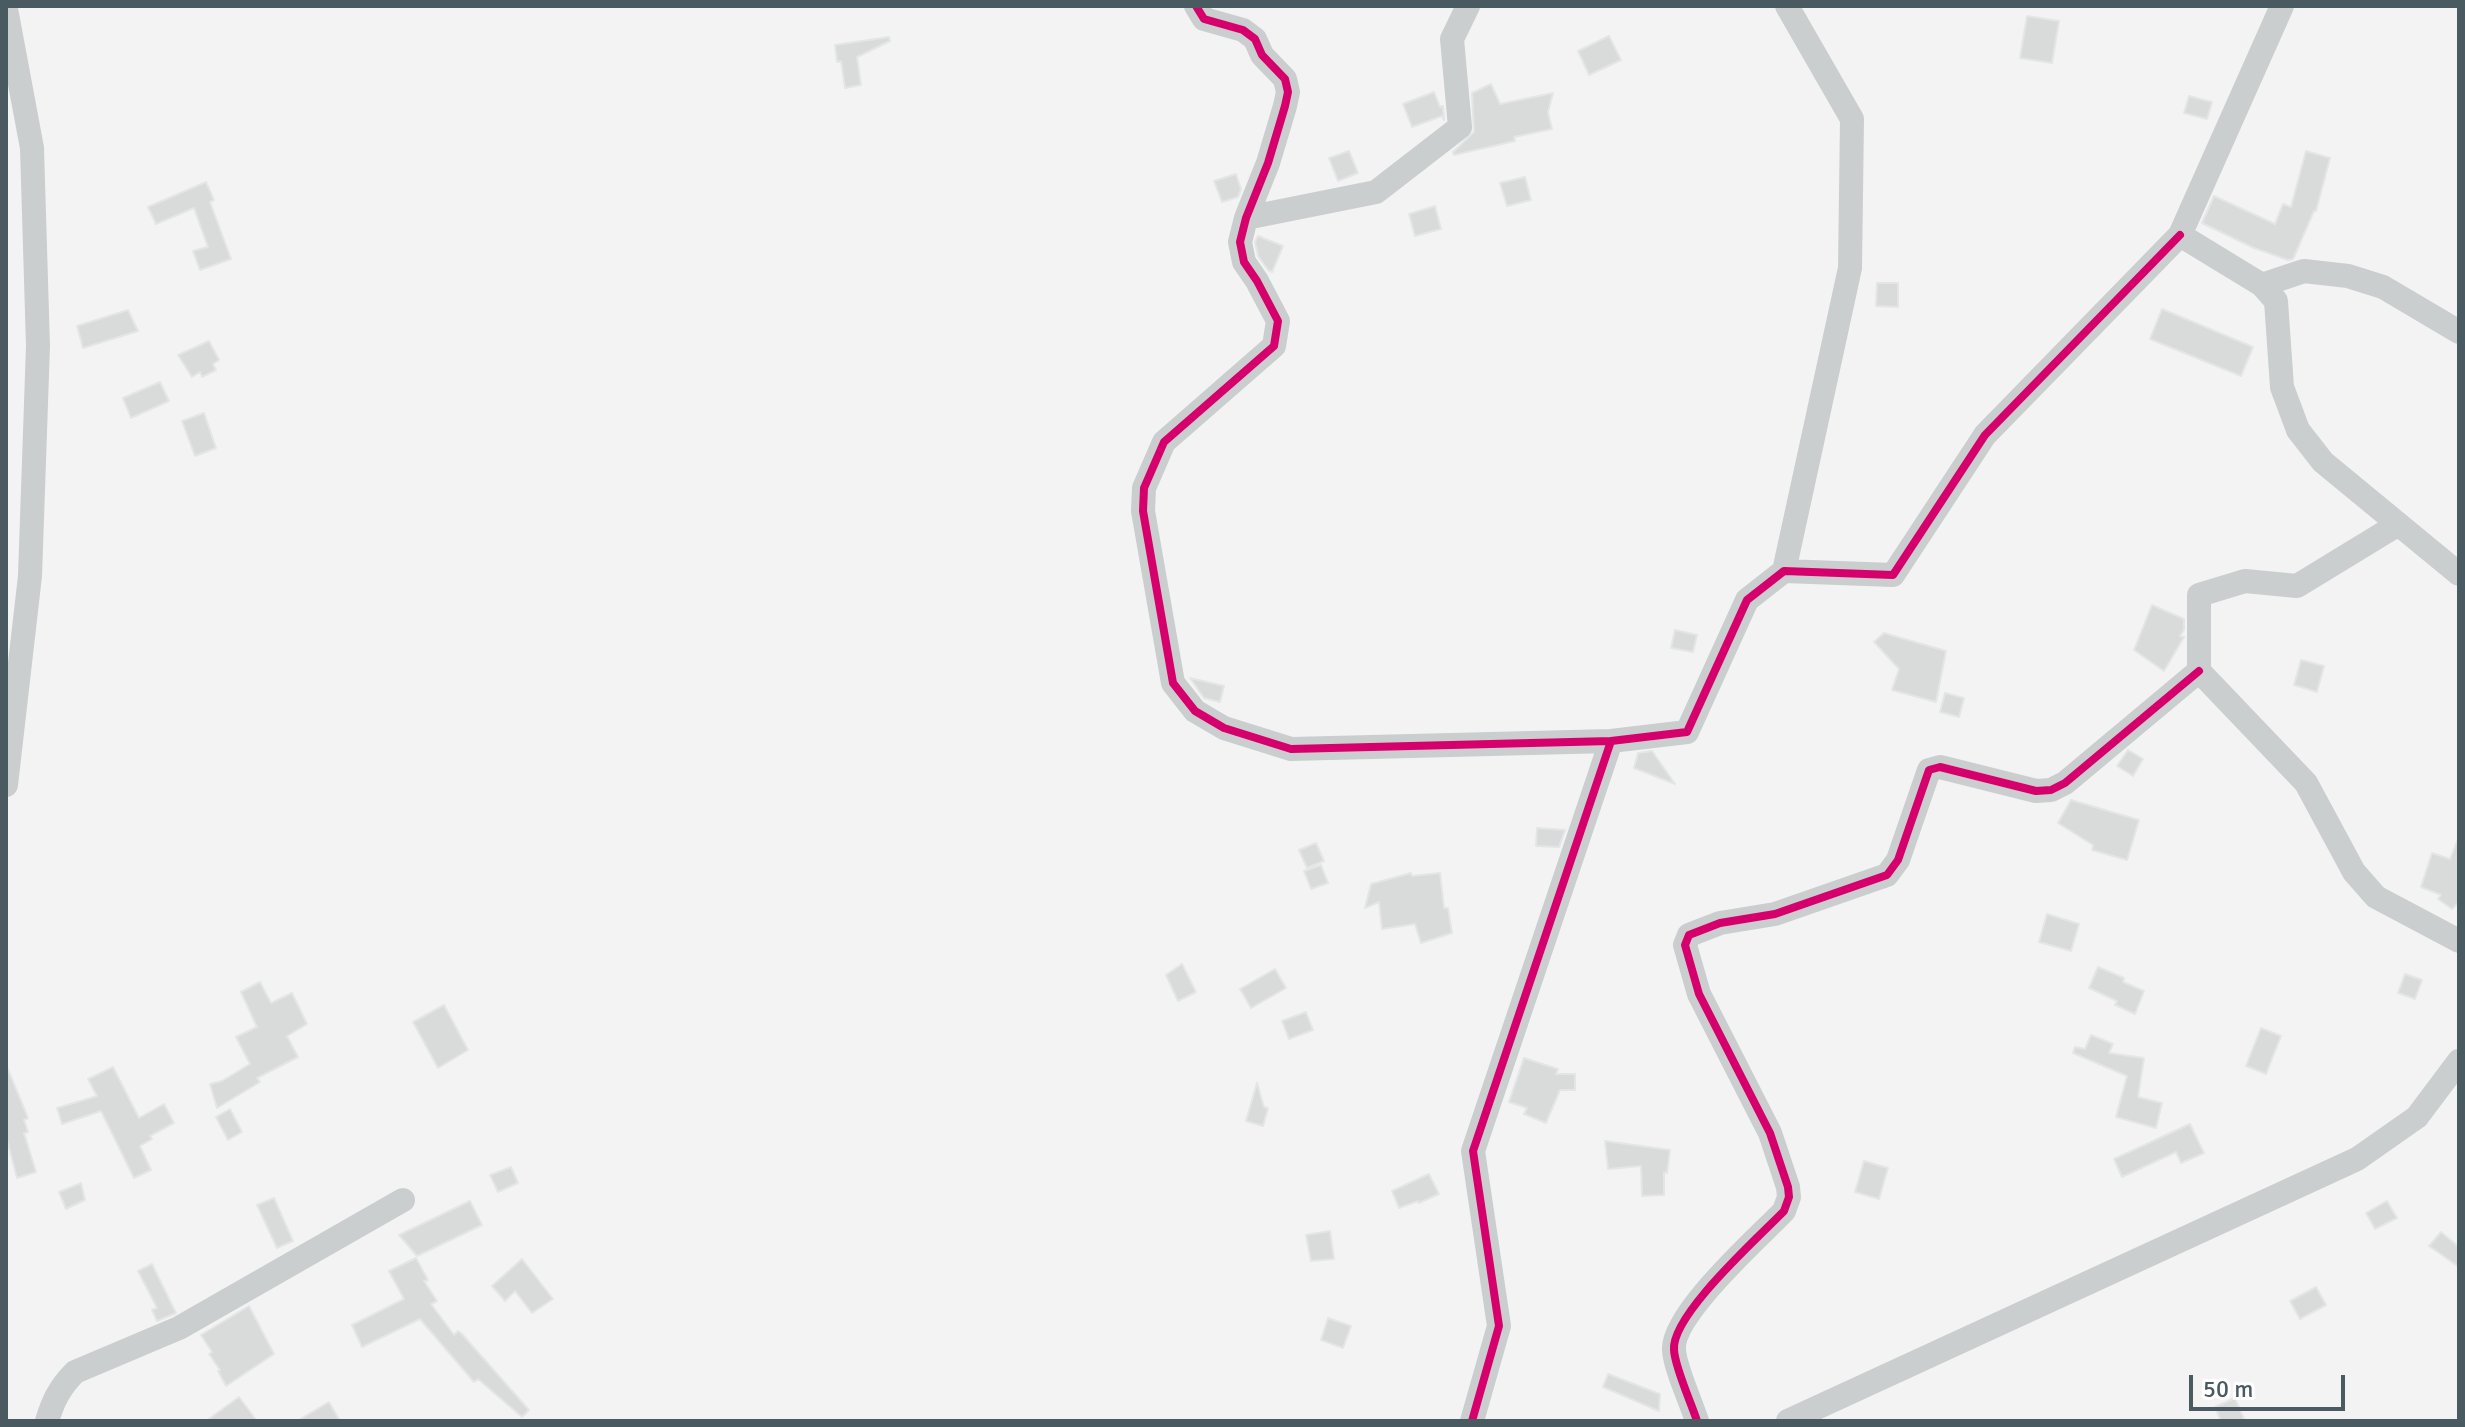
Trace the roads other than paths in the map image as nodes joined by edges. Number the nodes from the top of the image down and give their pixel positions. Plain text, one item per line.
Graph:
1 (1196, 6) edge
2 (1468, 6) edge
3 (1787, 6) edge
4 (2282, 6) edge
5 (6, 9) edge
6 (1246, 218) junction
7 (2180, 235) junction
8 (2262, 285) junction
9 (2459, 332) edge
10 (2397, 525) junction
11 (1784, 571) junction
12 (2459, 574) edge
13 (17, 597) edge
14 (2199, 671) junction
15 (1611, 741) junction
16 (6, 785) edge
17 (2459, 941) edge
18 (2459, 1061) edge
19 (403, 1200) dead end
20 (47, 1421) edge
21 (1472, 1421) edge
22 (1697, 1421) edge
23 (1788, 1421) edge

1 - 6 street
2 - 6 street
3 - 11 street
4 - 7 street
5 - 13 street
6 - 15 street
7 - 8 street
7 - 11 street
8 - 9 street
8 - 10 street
10 - 12 street
10 - 14 street
11 - 15 street
13 - 16 street
14 - 17 street
14 - 22 street
15 - 21 street
18 - 23 street
19 - 20 street

